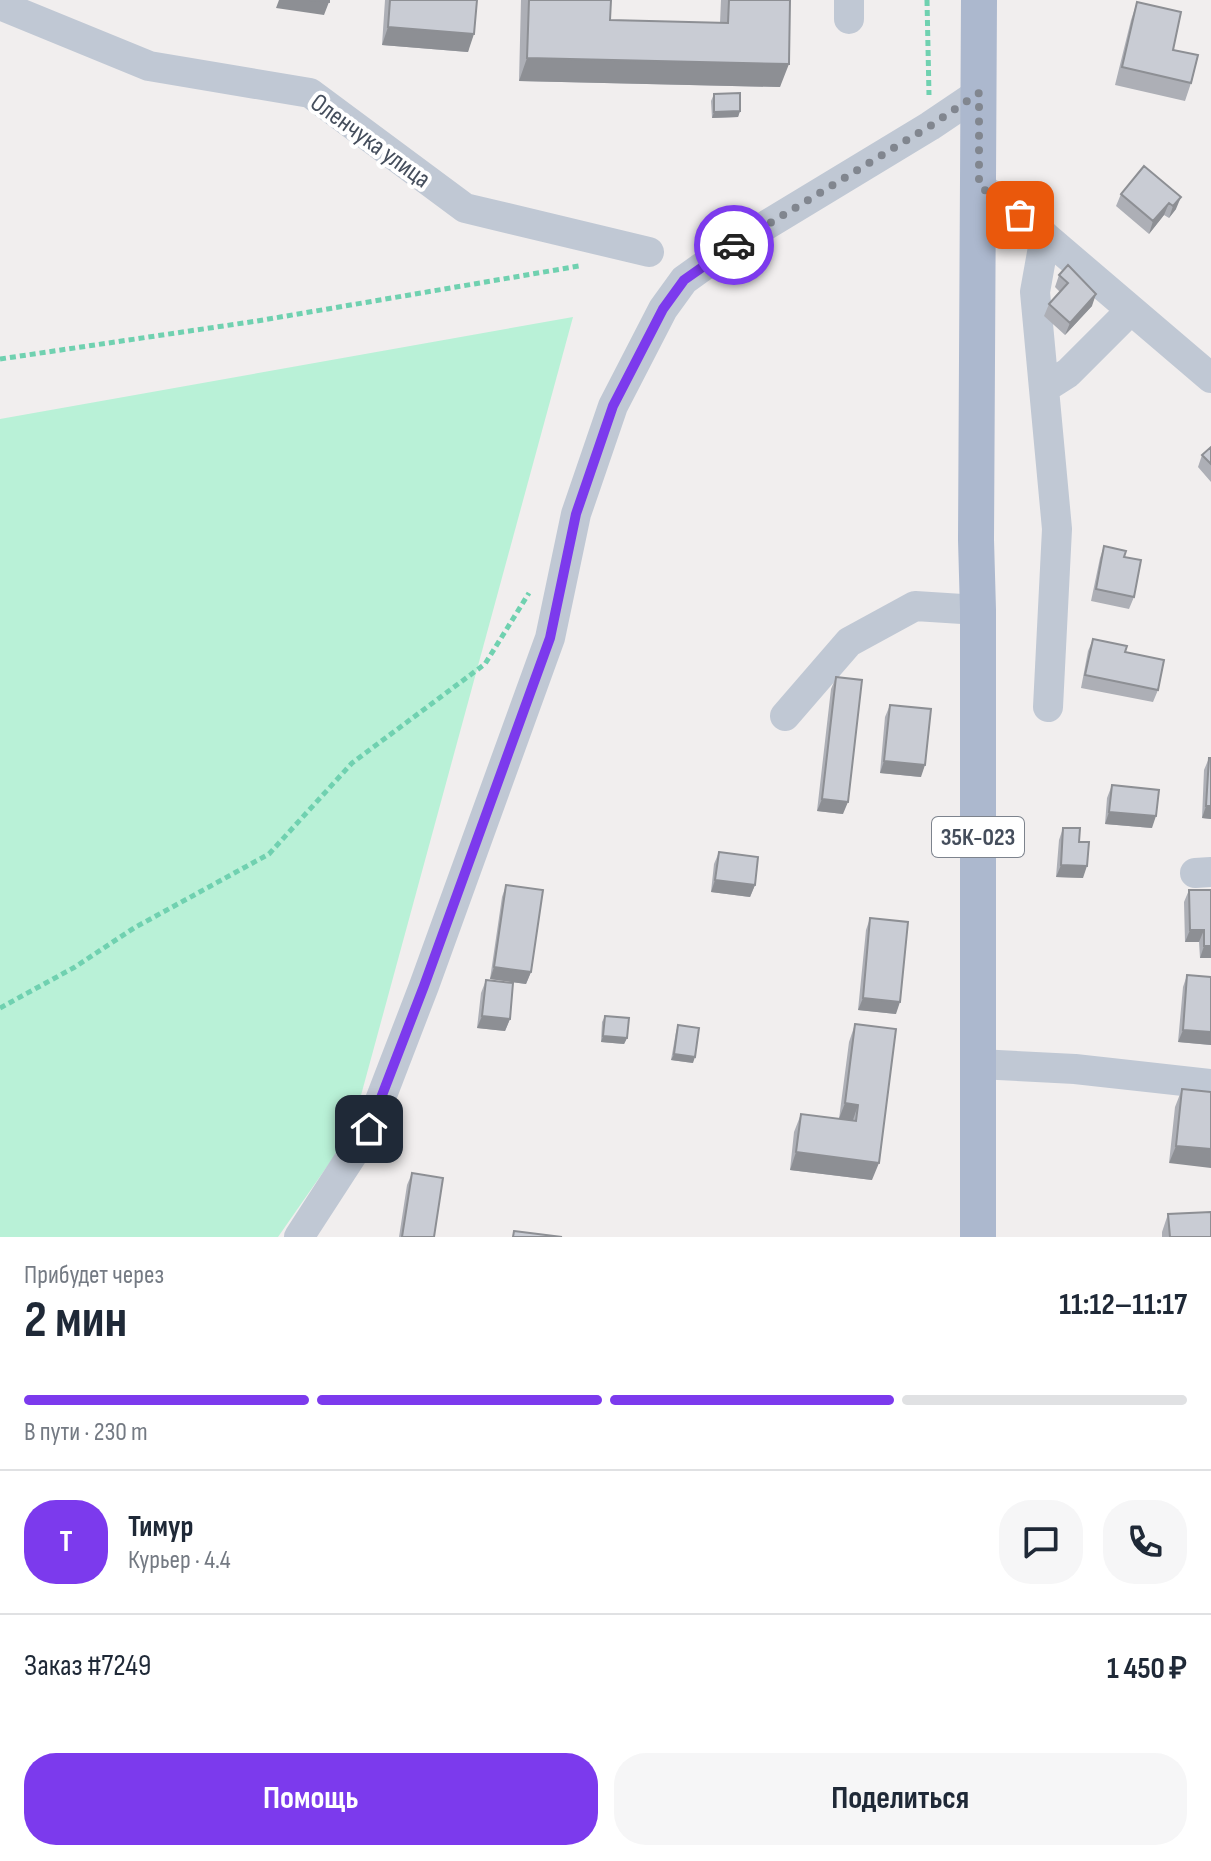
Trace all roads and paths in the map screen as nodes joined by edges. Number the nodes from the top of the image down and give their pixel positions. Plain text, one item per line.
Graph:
1 (927, 0) edge
2 (979, 0) edge
3 (0, 5) edge
4 (979, 93) junction
5 (930, 126) junction
6 (979, 186) junction
7 (1045, 236) junction
8 (649, 252) dead end
9 (589, 264) dead end
10 (1131, 310) junction
11 (0, 359) edge
12 (1211, 378) edge
13 (1046, 387) junction
14 (535, 582) dead end
15 (978, 610) junction
16 (1048, 707) dead end
17 (785, 716) dead end
18 (0, 1008) edge
19 (978, 1064) junction
20 (1211, 1084) edge
21 (299, 1237) edge
22 (978, 1237) edge

1 - 5 path
2 - 4 main road, 35К-023
3 - 8 street, Оленчука улица
4 - 5 street
4 - 6 main road, 35К-023
5 - 21 street
6 - 7 street
6 - 15 main road, 35К-023
7 - 10 street
7 - 13 street
9 - 11 path
10 - 12 street
10 - 13 street
13 - 16 street
14 - 18 path
15 - 17 street
15 - 19 main road, 35К-023
19 - 20 street
19 - 22 main road, 35К-023

